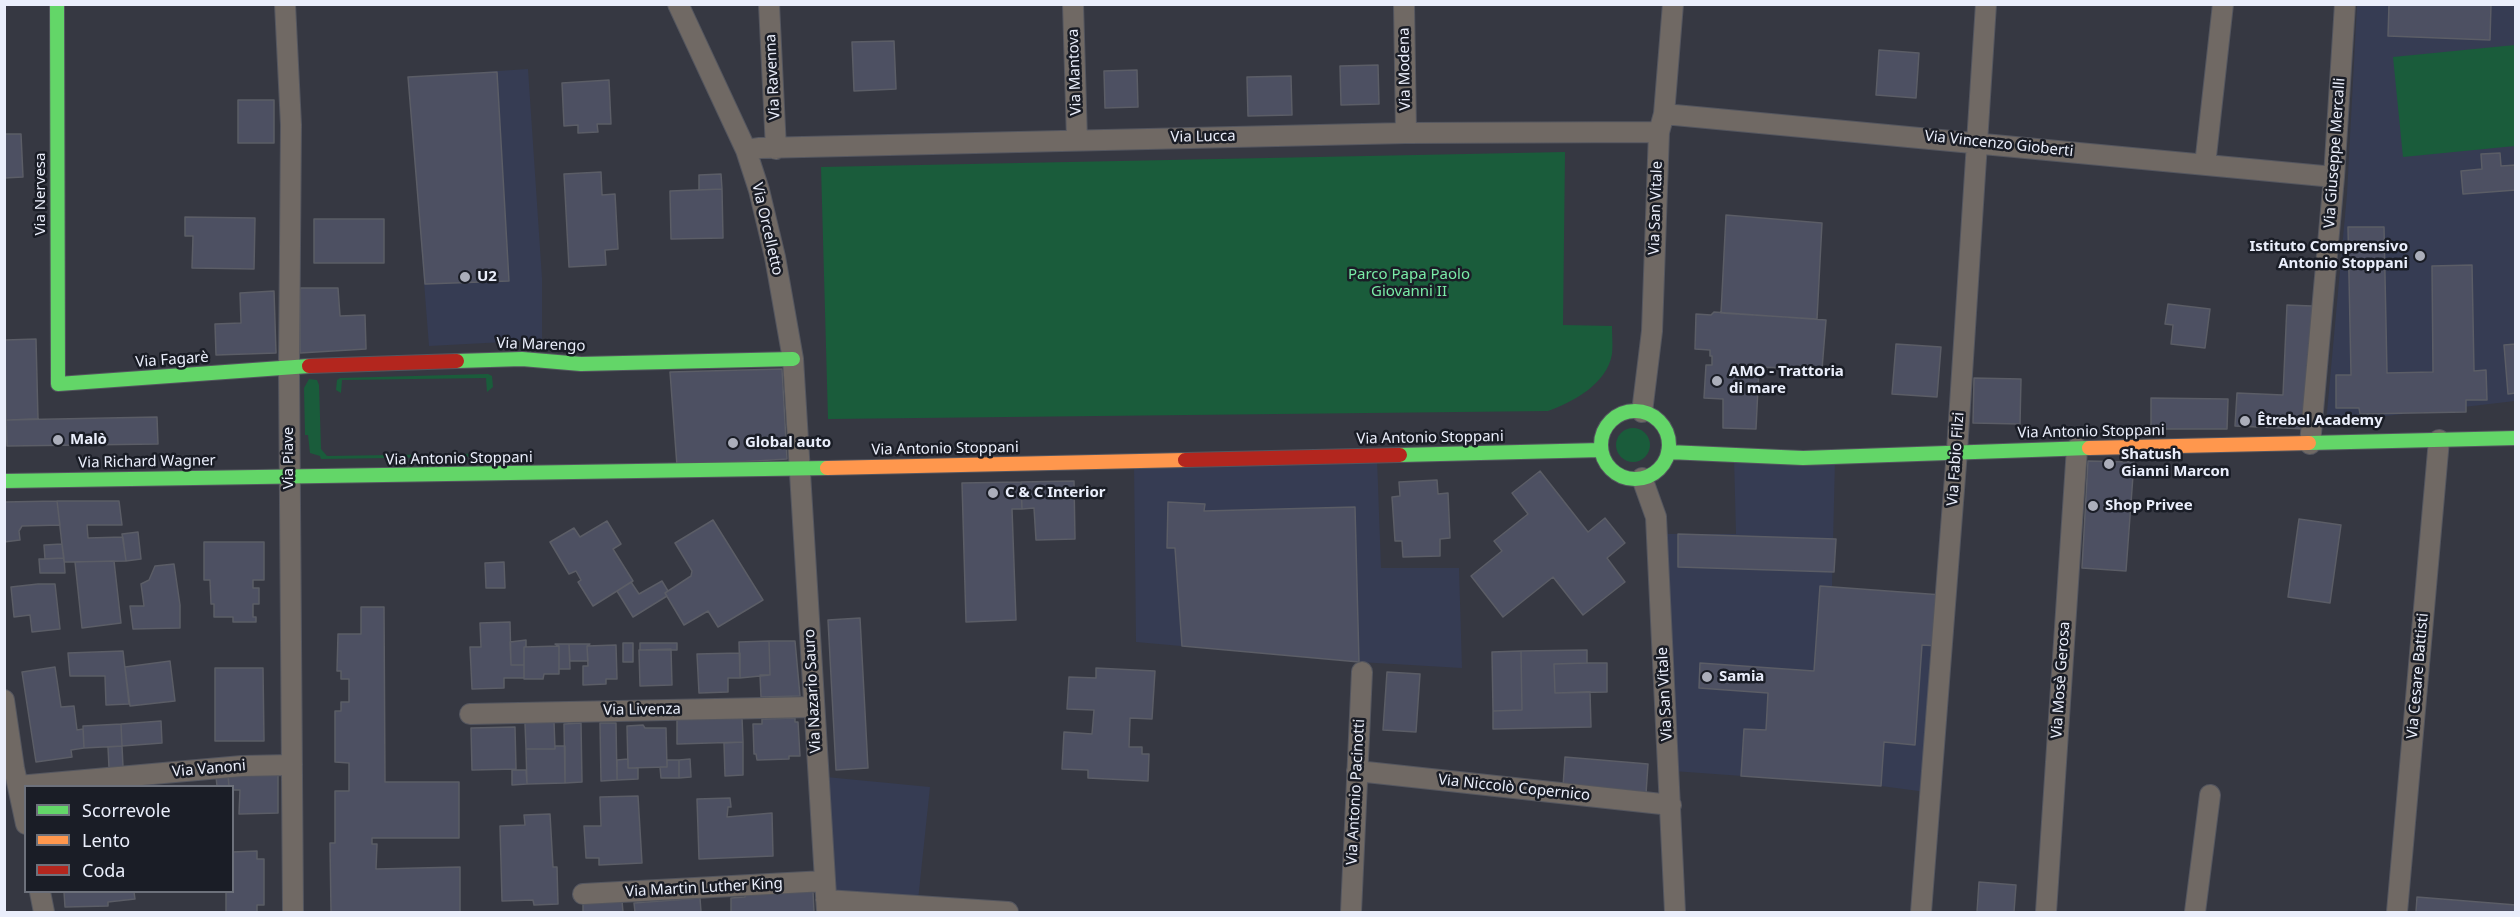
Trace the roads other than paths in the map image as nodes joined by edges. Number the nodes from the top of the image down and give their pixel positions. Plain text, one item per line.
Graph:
1 (57, 4) edge
2 (285, 4) edge
3 (678, 4) edge
4 (769, 4) edge
5 (1073, 4) edge
6 (1404, 4) edge
7 (1673, 4) edge
8 (1986, 4) edge
9 (2223, 4) edge
10 (2344, 4) edge
11 (1662, 123) junction
12 (1406, 133) junction
13 (1077, 140) junction
14 (1977, 142) junction
15 (776, 149) junction
16 (746, 150) junction
17 (2205, 165) junction
18 (2334, 177) junction
19 (793, 359) junction
20 (289, 368) junction
21 (58, 384) joint
22 (1642, 412) junction
23 (2516, 438) edge
24 (2439, 440) junction
25 (2310, 444) junction
26 (2077, 448) junction
27 (1601, 450) junction
28 (1957, 451) junction
29 (1668, 452) junction
30 (800, 469) junction
31 (289, 477) junction
32 (1642, 478) junction
33 (4, 481) edge
34 (1362, 672) dead end
35 (4, 700) edge
36 (814, 707) junction
37 (470, 714) dead end
38 (8, 752) edge
39 (292, 765) junction
40 (1357, 771) junction
41 (24, 785) edge
42 (29, 785) edge
43 (18, 786) junction
44 (2210, 795) dead end
45 (1671, 804) junction
46 (24, 814) edge
47 (40, 893) edge
48 (583, 894) dead end
49 (826, 898) edge
50 (44, 912) edge
51 (293, 912) edge
52 (1008, 912) edge
53 (1351, 912) edge
54 (1675, 912) edge
55 (1921, 912) edge
56 (2046, 912) edge
57 (2195, 912) edge
58 (2397, 912) edge

1 - 21 street, Via Nervesa
2 - 20 street, Via Piave
3 - 16 street, Via Orcelletto
4 - 15 street, Via Ravenna
5 - 13 street, Via Mantova
6 - 12 street, Via Modena
7 - 11 street, Via San Vitale
8 - 14 street, Via Fabio Filzi
9 - 17 street
10 - 18 street, Via Giuseppe Mercalli
11 - 12 street, Via Lucca
11 - 14 street, Via Vincenzo Gioberti
11 - 22 street, Via San Vitale
12 - 13 street, Via Lucca
13 - 15 street, Via Lucca
14 - 17 street, Via Vincenzo Gioberti
14 - 28 street, Via Fabio Filzi
15 - 16 street, Via Lucca
16 - 19 street, Via Orcelletto
17 - 18 street, Via Vincenzo Gioberti
18 - 25 street, Via Giuseppe Mercalli
19 - 20 street, Via Marengo
19 - 30 street, Via Orcelletto
20 - 21 street, Via Fagarè
20 - 31 street, Via Piave
22 - 27 street
22 - 29 street
23 - 24 street, Via Antonio Stoppani
24 - 25 street, Via Antonio Stoppani
24 - 58 street, Via Cesare Battisti
25 - 26 street, Via Antonio Stoppani
26 - 28 street, Via Antonio Stoppani
26 - 56 street, Via Mosè Gerosa
27 - 30 street, Via Antonio Stoppani
27 - 32 street
28 - 29 street, Via Antonio Stoppani
28 - 55 street, Via Fabio Filzi
29 - 32 street
30 - 31 street, Via Antonio Stoppani
30 - 36 street, Via Nazario Sauro
31 - 33 street, Via Richard Wagner
31 - 39 street, Via Piave
32 - 45 street, Via San Vitale
34 - 40 street, Via Antonio Pacinotti
35 - 38 street
36 - 37 street, Via Livenza
36 - 49 street, Via Nazario Sauro
38 - 43 street
39 - 42 street, Via Vanoni
39 - 51 street, Via Piave
40 - 45 street, Via Niccolò Copernico
40 - 53 street, Via Antonio Pacinotti
41 - 43 street, Via Vanoni
43 - 46 street
44 - 57 street
45 - 54 street, Via San Vitale
47 - 50 street
48 - 49 street, Via Martin Luther King
49 - 52 street, Via Martin Luther King

